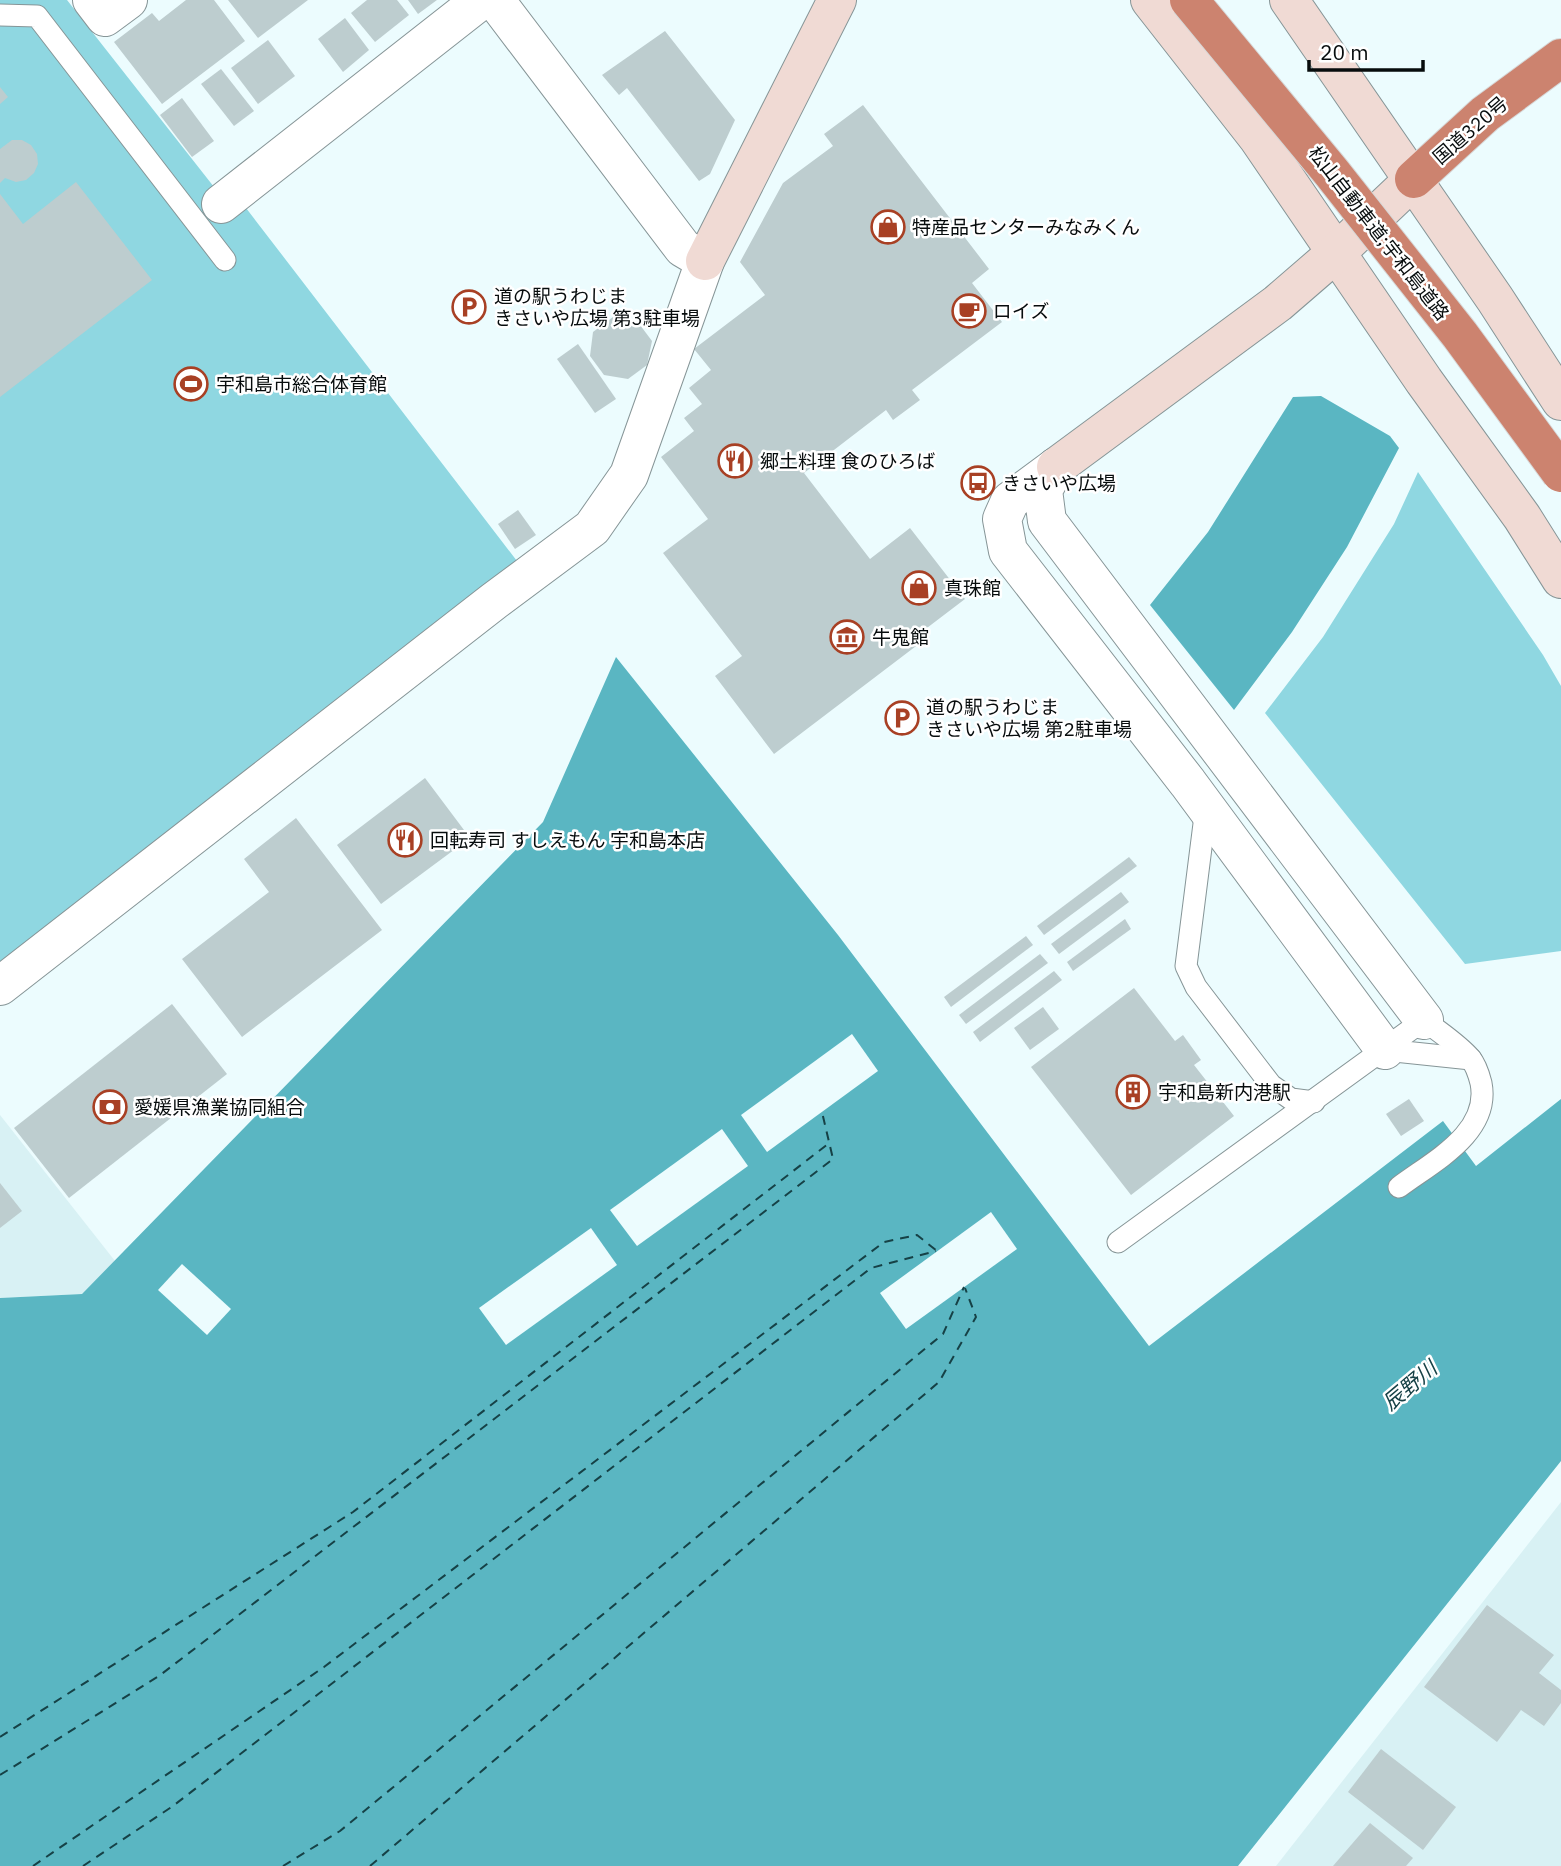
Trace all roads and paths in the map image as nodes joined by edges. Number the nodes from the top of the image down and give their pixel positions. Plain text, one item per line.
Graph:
1 (92, 0) edge
2 (128, 0) edge
3 (481, 0) edge
4 (495, 0) edge
5 (837, 0) edge
6 (1150, 0) edge
7 (1189, 0) edge
8 (1289, 0) edge
9 (0, 15) edge
10 (1561, 58) edge
11 (1414, 179) junction
12 (222, 204) dead end
13 (1337, 252) junction
14 (225, 260) dead end
15 (705, 261) junction
16 (1560, 397) edge
17 (1056, 467) junction
18 (1561, 473) edge
19 (1561, 579) edge
20 (1206, 808) junction
21 (0, 986) edge
22 (1424, 1020) junction
23 (1385, 1051) junction
24 (1471, 1059) junction
25 (1314, 1101) junction
26 (1399, 1187) dead end
27 (1118, 1242) dead end

1 - 2 street
3 - 12 street
4 - 15 street
5 - 15 street
6 - 13 street
7 - 18 highway, 松山自動車道;宇和島道路, bridge
8 - 11 street
9 - 14 lane
10 - 11 highway, 国道320号
11 - 13 street
11 - 16 street
13 - 17 street
13 - 19 street
15 - 21 street
17 - 20 street
17 - 22 street
20 - 23 street
20 - 25 lane
22 - 23 lane
22 - 24 lane
23 - 24 lane
23 - 25 lane
24 - 26 lane
25 - 27 lane

